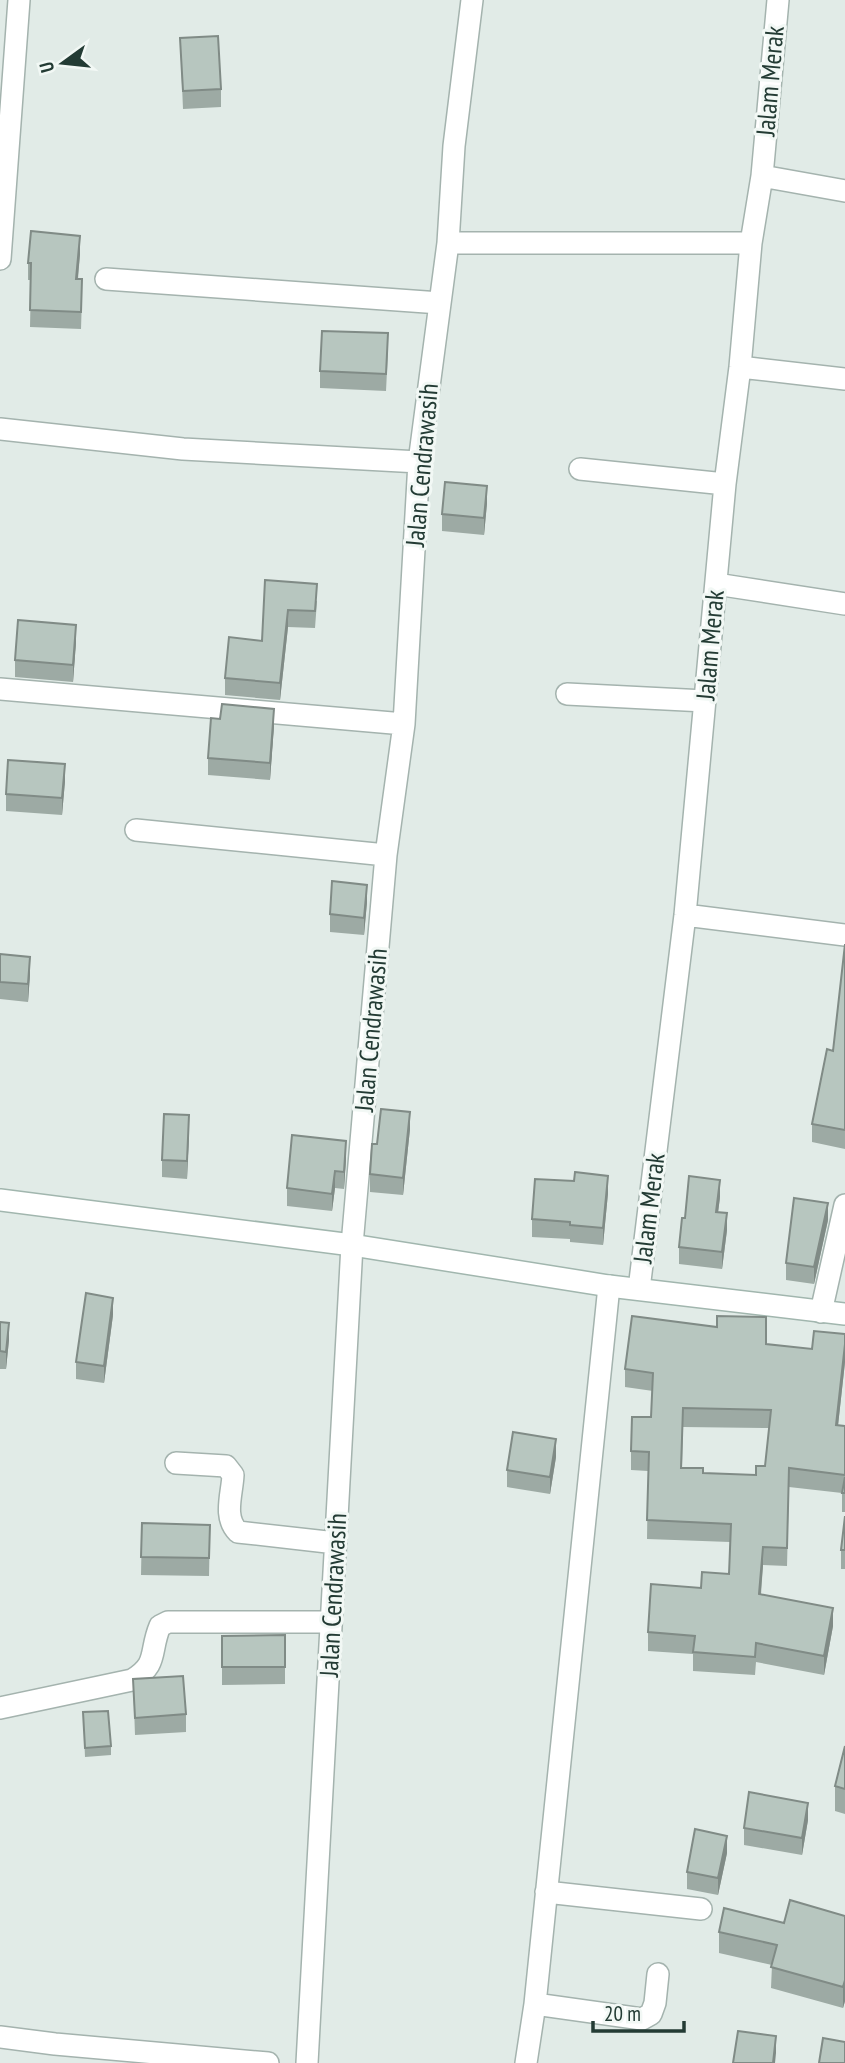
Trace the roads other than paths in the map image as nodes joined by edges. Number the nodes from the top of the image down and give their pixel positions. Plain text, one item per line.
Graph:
1 (19, 0) edge
2 (471, 0) edge
3 (778, 0) edge
4 (762, 176) junction
5 (845, 191) edge
6 (448, 243) junction
7 (751, 243) junction
8 (0, 259) edge
9 (106, 279) dead end
10 (440, 303) junction
11 (740, 367) junction
12 (845, 380) edge
13 (0, 429) edge
14 (419, 462) junction
15 (580, 469) dead end
16 (725, 484) junction
17 (716, 584) junction
18 (845, 604) edge
19 (0, 690) edge
20 (567, 694) dead end
21 (705, 701) junction
22 (404, 724) junction
23 (136, 830) dead end
24 (386, 855) junction
25 (685, 915) junction
26 (845, 935) edge
27 (0, 1200) edge
28 (845, 1205) edge
29 (352, 1245) junction
30 (609, 1286) junction
31 (639, 1289) junction
32 (821, 1312) junction
33 (845, 1314) edge
34 (176, 1463) dead end
35 (336, 1543) junction
36 (331, 1622) junction
37 (0, 1709) edge
38 (546, 1892) junction
39 (701, 1909) dead end
40 (658, 1974) dead end
41 (534, 2004) junction
42 (0, 2037) edge
43 (54, 2054) edge
44 (268, 2063) edge
45 (307, 2063) edge
46 (526, 2063) edge

1 - 8 street
2 - 6 street, Jalan Cendrawasih
3 - 4 street, Jalam Merak
4 - 5 street
4 - 7 street, Jalam Merak
6 - 7 street
6 - 10 street, Jalan Cendrawasih
7 - 11 street, Jalam Merak
9 - 10 street
10 - 14 street, Jalan Cendrawasih
11 - 12 street
11 - 16 street, Jalam Merak
13 - 14 street
14 - 22 street, Jalan Cendrawasih
15 - 16 street
16 - 17 street, Jalam Merak
17 - 18 street
17 - 21 street, Jalam Merak
19 - 22 street
20 - 21 street
21 - 25 street, Jalam Merak
22 - 24 street, Jalan Cendrawasih
23 - 24 street
24 - 29 street, Jalan Cendrawasih
25 - 26 street
25 - 31 street, Jalam Merak
27 - 29 street
28 - 32 street
29 - 30 street
29 - 35 street, Jalan Cendrawasih
30 - 31 street
30 - 38 street
31 - 32 street
32 - 33 street
34 - 35 street
35 - 36 street, Jalan Cendrawasih
36 - 37 street
36 - 45 street, Jalan Cendrawasih
38 - 39 street
38 - 41 street
40 - 41 street
41 - 46 street
42 - 43 street
43 - 44 street

